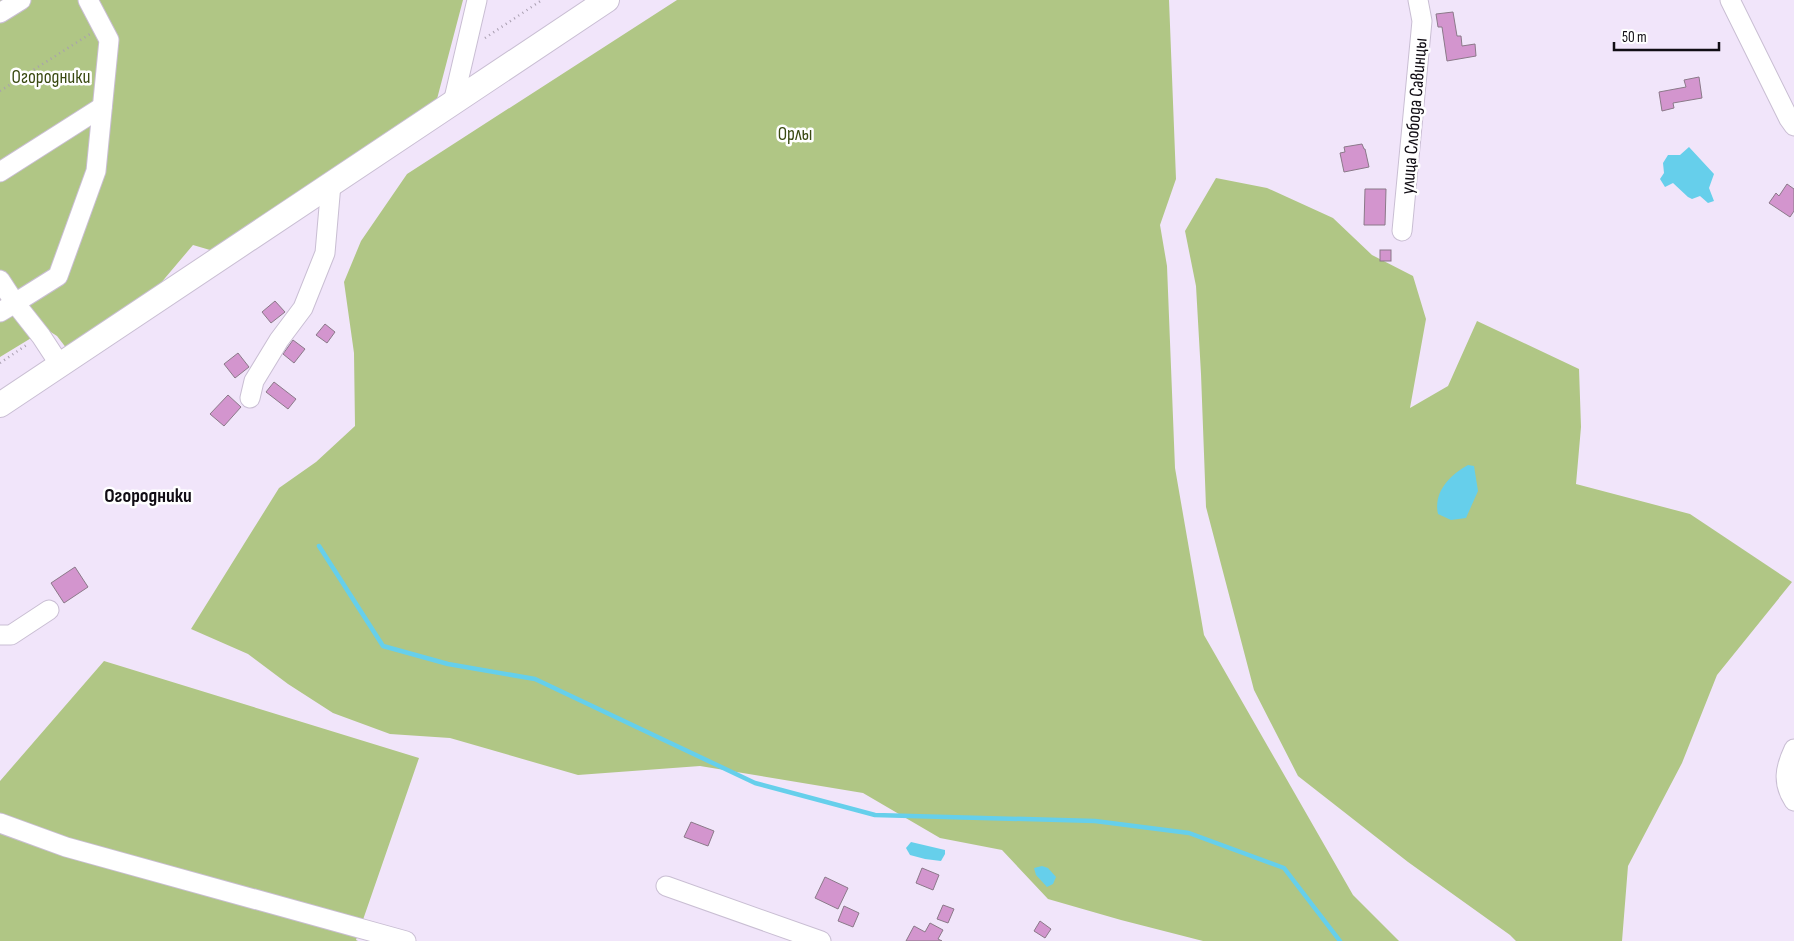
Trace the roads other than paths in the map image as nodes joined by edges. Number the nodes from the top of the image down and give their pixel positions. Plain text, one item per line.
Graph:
1 (21, 0) edge
2 (88, 0) edge
3 (477, 0) edge
4 (607, 0) edge
5 (1418, 0) edge
6 (1730, 0) edge
7 (0, 12) edge
8 (453, 103) junction
9 (102, 107) junction
10 (1794, 126) edge
11 (0, 172) edge
12 (331, 184) junction
13 (1402, 231) dead end
14 (0, 280) edge
15 (8, 307) edge
16 (60, 365) junction
17 (250, 398) dead end
18 (0, 405) edge
19 (49, 610) dead end
20 (0, 635) edge
21 (1794, 748) edge
22 (1794, 801) edge
23 (0, 823) edge
24 (666, 886) dead end
25 (406, 941) edge
26 (821, 941) edge

1 - 7 street
2 - 9 street
3 - 8 street
4 - 8 main road
5 - 13 street, улица Слобода Савинцы
6 - 10 street
8 - 12 main road
9 - 11 street
9 - 15 street
12 - 16 main road
12 - 17 street
14 - 15 street
15 - 16 street
16 - 18 main road
19 - 20 street
21 - 22 street
23 - 25 street
24 - 26 street

